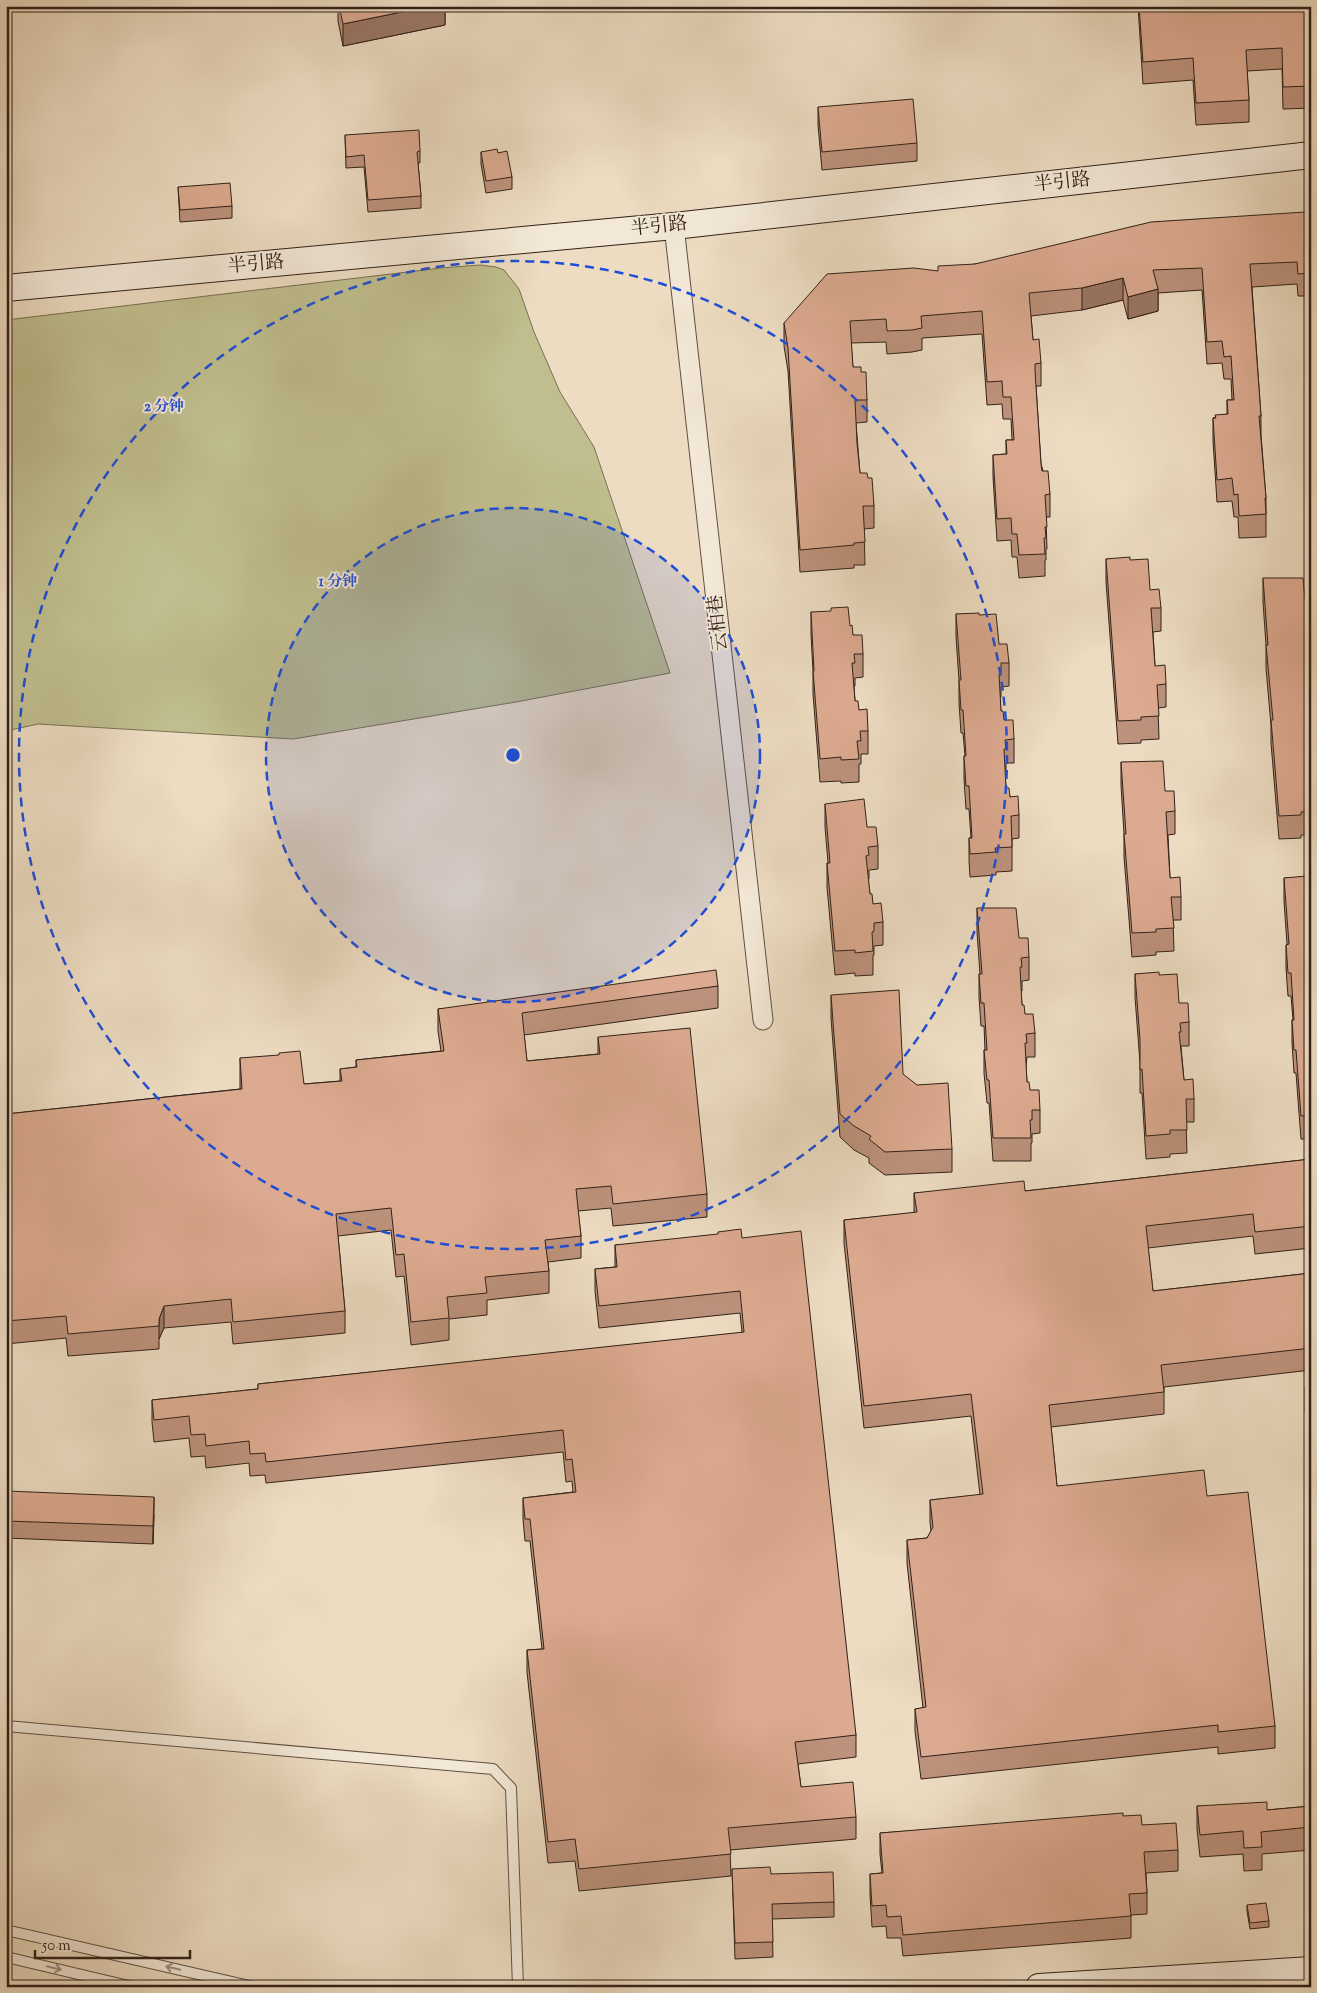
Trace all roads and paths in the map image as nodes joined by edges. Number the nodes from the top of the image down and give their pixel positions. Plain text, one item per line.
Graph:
1 (1311, 155) edge
2 (674, 226) junction
3 (6, 288) edge
4 (763, 1020) dead end
5 (6, 1726) edge
6 (6, 1930) edge
7 (6, 1957) edge
8 (1311, 1970) edge
9 (133, 1987) edge
10 (254, 1987) edge
11 (518, 1987) edge
12 (1039, 1987) edge

1 - 2 street, 半引路
2 - 3 street, 半引路
2 - 4 street, 云柏巷
5 - 11 lane
10 -> 6 lane
7 -> 9 lane
8 - 12 street

